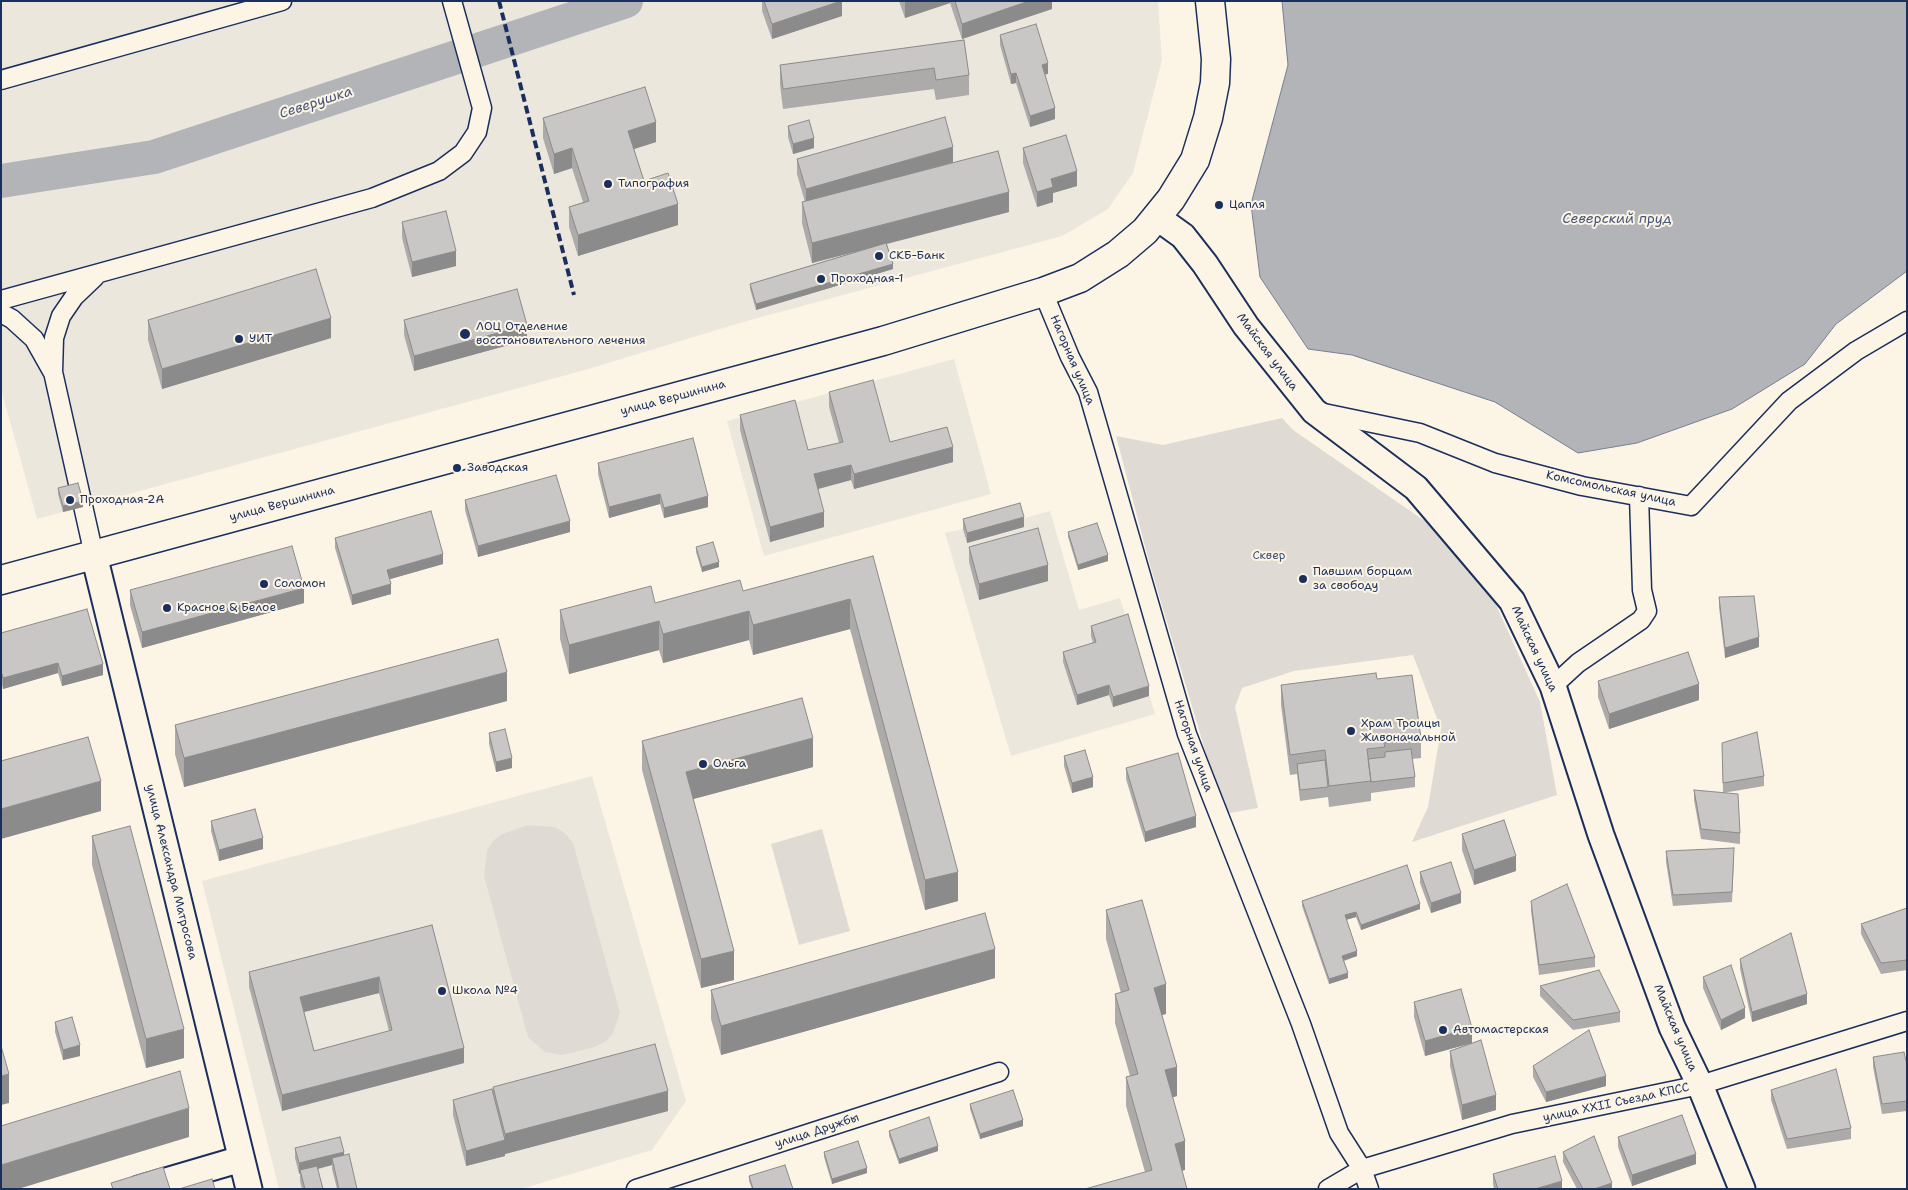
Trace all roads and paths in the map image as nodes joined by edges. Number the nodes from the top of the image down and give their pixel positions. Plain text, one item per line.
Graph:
1 (282, 1) edge
2 (1210, 1) edge
3 (453, 4) edge
4 (1, 80) edge
5 (1158, 218) junction
6 (96, 275) junction
7 (1043, 292) junction
8 (1, 300) edge
9 (1, 313) edge
10 (1907, 320) edge
11 (53, 372) junction
12 (1314, 411) junction
13 (1639, 496) junction
14 (94, 555) junction
15 (1, 580) edge
16 (1553, 686) junction
17 (1907, 1021) edge
18 (999, 1072) dead end
19 (1700, 1085) junction
20 (241, 1159) junction
21 (1362, 1169) junction
22 (139, 1189) edge
23 (249, 1189) edge
24 (636, 1189) edge
25 (1328, 1189) edge
26 (1369, 1189) edge
27 (1742, 1189) edge

1 - 4 street
2 - 5 main road, улица Вершинина
3 - 6 street
5 - 7 main road, улица Вершинина
5 - 12 street, Майская улица
6 - 8 street
6 - 11 street
7 - 14 main road, улица Вершинина
7 - 21 street, Нагорная улица
9 - 11 street
10 - 13 street, Комсомольская улица
11 - 14 street
12 - 13 street, Комсомольская улица
12 - 16 street, Майская улица
13 - 16 street
14 - 15 main road, улица Вершинина
14 - 20 street, улица Александра Матросова
16 - 19 street, Майская улица
17 - 19 street, улица XXII Съезда КПСС
18 - 24 street, улица Дружбы
19 - 21 street, улица XXII Съезда КПСС
19 - 27 street, Майская улица
20 - 22 street
20 - 23 street, улица Александра Матросова
21 - 25 street, улица XXII Съезда КПСС
21 - 26 street, Нагорная улица

